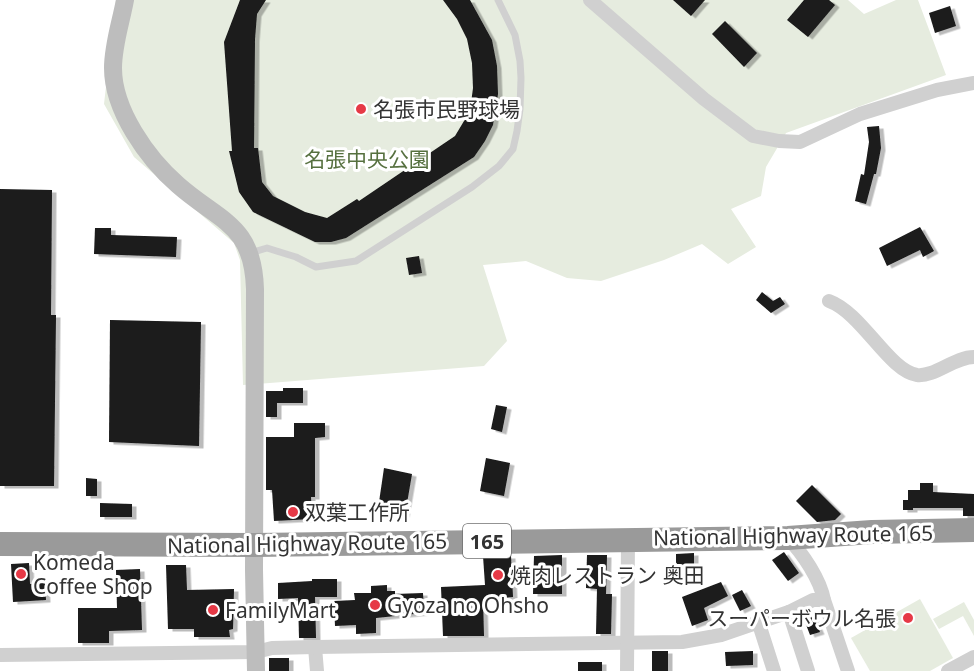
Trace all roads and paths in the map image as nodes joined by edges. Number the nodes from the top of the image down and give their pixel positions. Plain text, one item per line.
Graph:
1 (125, 0) edge
2 (498, 0) edge
3 (590, 0) edge
4 (974, 83) edge
5 (250, 253) junction
6 (829, 301) dead end
7 (974, 357) edge
8 (974, 530) edge
9 (788, 538) junction
10 (628, 539) junction
11 (0, 544) edge
12 (254, 545) junction
13 (824, 600) junction
14 (789, 612) junction
15 (758, 621) junction
16 (628, 643) junction
17 (315, 647) junction
18 (256, 652) junction
19 (0, 655) edge
20 (974, 657) edge
21 (256, 671) edge
22 (317, 671) edge
23 (627, 671) edge
24 (774, 671) edge
25 (808, 671) edge
26 (848, 671) edge
27 (948, 671) edge

1 - 5 street
2 - 5 lane
3 - 4 street
5 - 12 street
6 - 7 street
8 - 9 highway, National Highway Route 165 / 165
9 - 10 highway, National Highway Route 165 / 165
9 - 13 street
10 - 12 highway, National Highway Route 165 / 165
10 - 16 street
11 - 12 highway, National Highway Route 165 / 165
12 - 18 street
13 - 14 street
13 - 26 street
14 - 15 street
14 - 25 street
15 - 16 street
15 - 24 street
16 - 17 street
16 - 23 street
17 - 18 street
17 - 22 street
18 - 19 street
18 - 21 street
20 - 27 street

